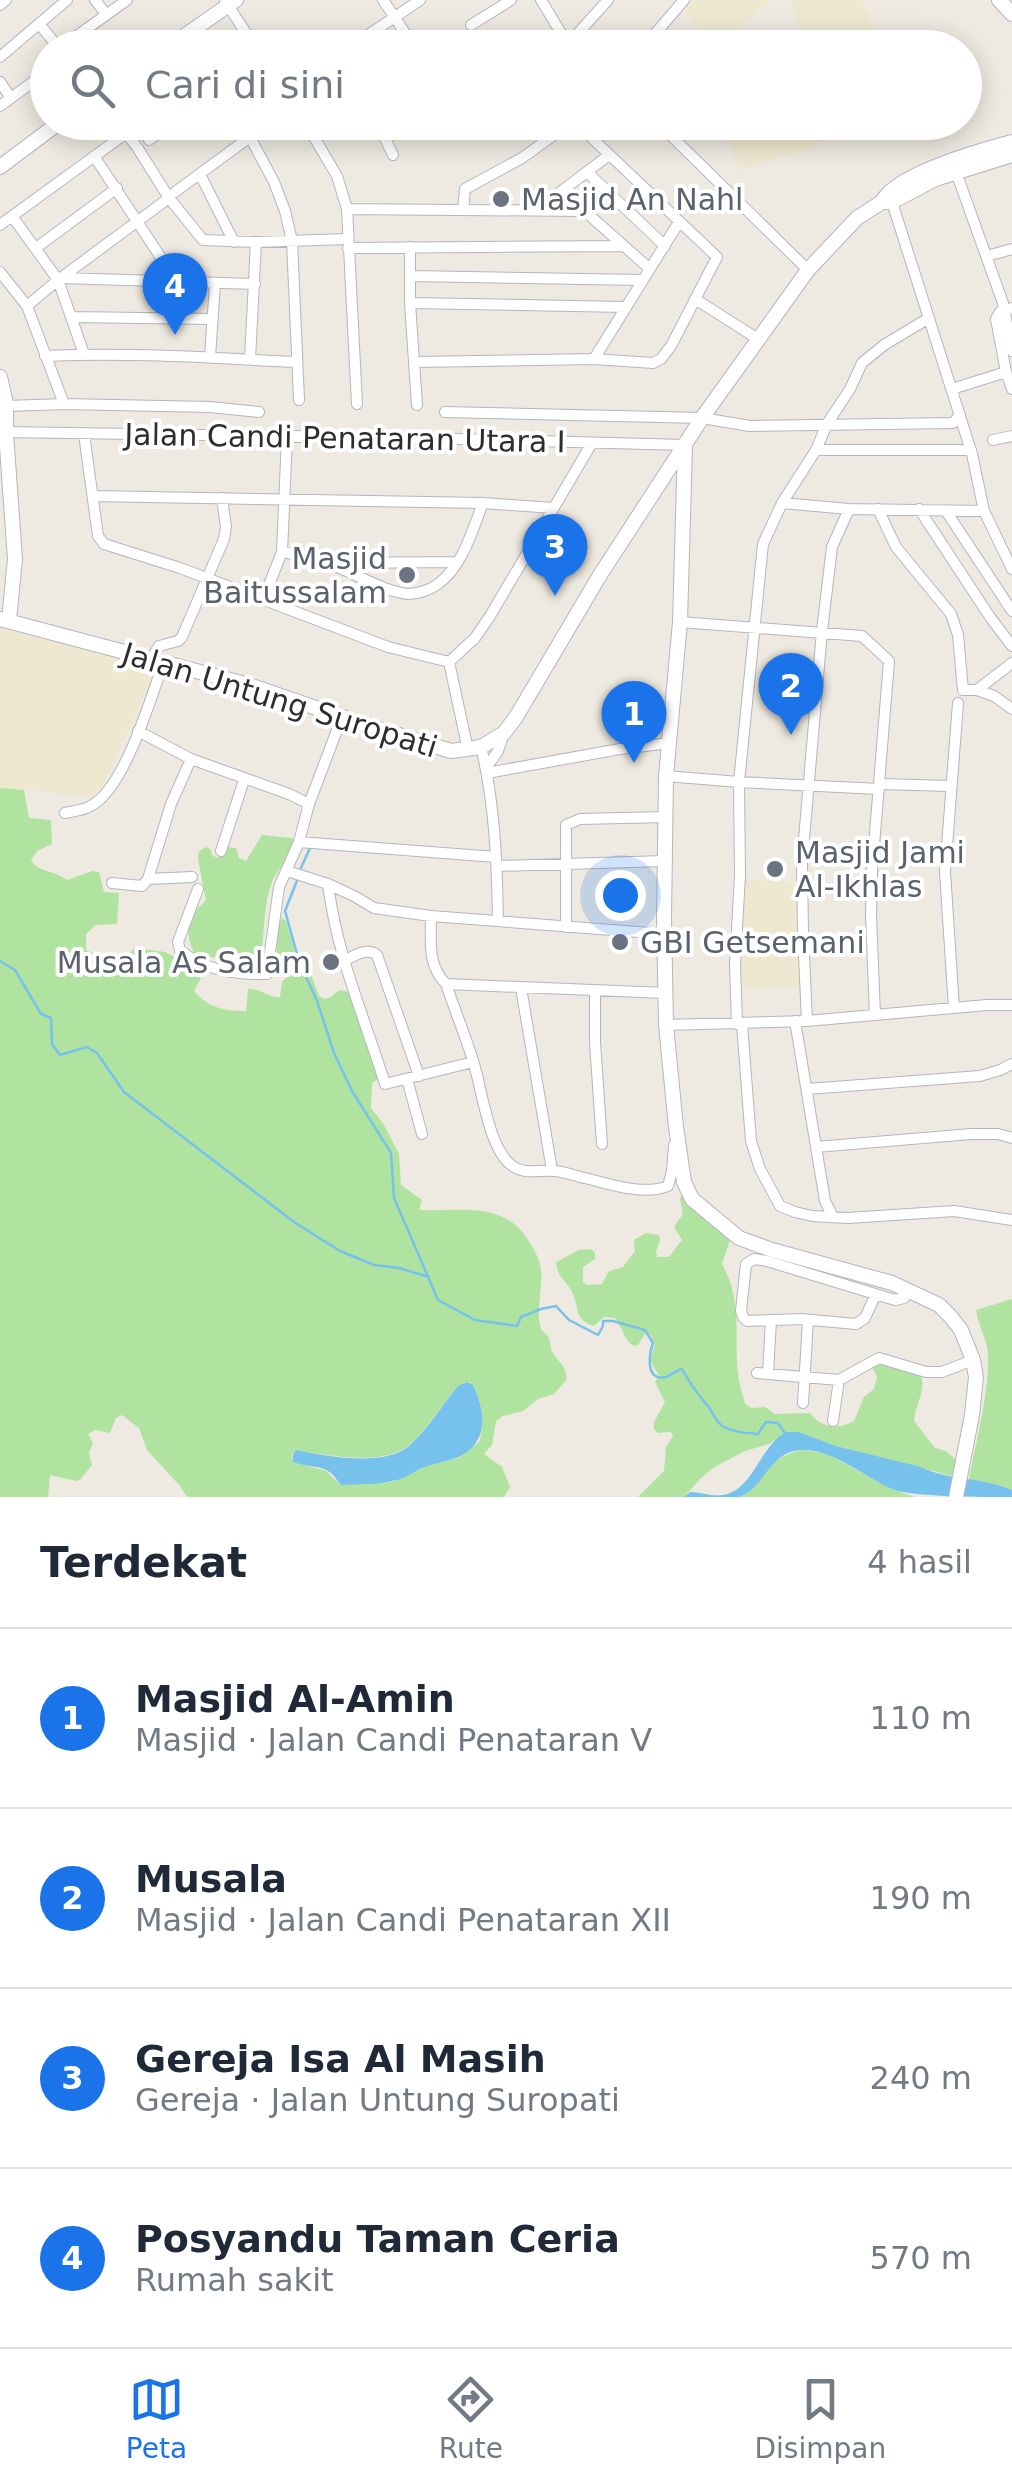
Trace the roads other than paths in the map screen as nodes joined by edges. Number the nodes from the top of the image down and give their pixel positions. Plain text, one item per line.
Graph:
1 (67, 0) edge
2 (95, 0) edge
3 (126, 0) edge
4 (383, 0) edge
5 (420, 0) edge
6 (511, 0) edge
7 (542, 0) edge
8 (684, 0) edge
9 (999, 0) edge
10 (605, 1) edge
11 (230, 2) edge
12 (106, 14) junction
13 (1012, 14) edge
14 (394, 16) junction
15 (39, 24) junction
16 (471, 25) dead end
17 (32, 30) edge
18 (44, 30) edge
19 (84, 30) edge
20 (192, 30) edge
21 (246, 30) edge
22 (374, 30) edge
23 (404, 30) edge
24 (560, 30) edge
25 (585, 30) edge
26 (658, 30) edge
27 (30, 32) edge
28 (0, 57) edge
29 (0, 82) edge
30 (30, 84) edge
31 (11, 98) junction
32 (0, 106) edge
33 (36, 140) edge
34 (117, 140) edge
35 (131, 140) edge
36 (246, 140) edge
37 (252, 140) edge
38 (316, 140) edge
39 (385, 140) edge
40 (548, 140) edge
41 (593, 140) edge
42 (675, 140) edge
43 (1012, 142) edge
44 (609, 155) junction
45 (1012, 155) edge
46 (94, 156) junction
47 (393, 156) dead end
48 (0, 167) edge
49 (587, 172) junction
50 (956, 172) junction
51 (200, 174) junction
52 (117, 188) junction
53 (562, 191) junction
54 (172, 195) junction
55 (887, 202) junction
56 (347, 209) junction
57 (463, 210) junction
58 (536, 210) junction
59 (584, 211) junction
60 (12, 216) junction
61 (137, 220) junction
62 (680, 222) junction
63 (0, 224) edge
64 (234, 242) junction
65 (256, 242) junction
66 (292, 242) junction
67 (348, 243) junction
68 (624, 246) junction
69 (665, 246) junction
70 (410, 247) junction
71 (36, 248) junction
72 (1012, 249) edge
73 (987, 256) junction
74 (650, 269) junction
75 (808, 270) junction
76 (0, 272) edge
77 (410, 276) junction
78 (59, 279) junction
79 (644, 280) junction
80 (177, 282) junction
81 (214, 284) junction
82 (255, 284) junction
83 (695, 299) junction
84 (410, 304) junction
85 (26, 306) junction
86 (626, 308) junction
87 (1008, 309) edge
88 (71, 318) junction
89 (929, 318) junction
90 (213, 320) junction
91 (758, 339) junction
92 (1012, 351) edge
93 (84, 354) junction
94 (45, 356) junction
95 (210, 357) junction
96 (414, 359) junction
97 (594, 359) junction
98 (250, 360) junction
99 (298, 362) junction
100 (1006, 372) junction
101 (0, 377) edge
102 (952, 389) junction
103 (1012, 389) edge
104 (299, 400) dead end
105 (64, 404) junction
106 (357, 404) dead end
107 (417, 405) dead end
108 (6, 406) junction
109 (260, 412) dead end
110 (445, 412) dead end
111 (960, 415) junction
112 (702, 418) junction
113 (828, 424) junction
114 (3, 432) edge
115 (84, 434) junction
116 (1012, 436) edge
117 (287, 438) junction
118 (993, 440) dead end
119 (592, 443) junction
120 (685, 446) junction
121 (816, 450) junction
122 (971, 450) junction
123 (93, 496) junction
124 (222, 498) junction
125 (284, 499) junction
126 (483, 503) junction
127 (782, 504) junction
128 (553, 508) junction
129 (878, 508) junction
130 (849, 509) junction
131 (919, 510) junction
132 (946, 511) junction
133 (984, 512) junction
134 (282, 552) junction
135 (326, 562) junction
136 (457, 562) junction
137 (1012, 569) edge
138 (206, 578) junction
139 (263, 600) junction
140 (1012, 611) edge
141 (5, 619) edge
142 (680, 622) junction
143 (755, 628) junction
144 (822, 632) junction
145 (1012, 646) edge
146 (157, 662) junction
147 (450, 662) junction
148 (1010, 670) edge
149 (978, 690) junction
150 (958, 703) dead end
151 (1012, 709) edge
152 (342, 717) junction
153 (138, 731) junction
154 (504, 734) junction
155 (670, 742) junction
156 (475, 748) junction
157 (192, 760) junction
158 (486, 770) junction
159 (666, 776) junction
160 (244, 780) junction
161 (739, 782) junction
162 (810, 786) junction
163 (880, 786) junction
164 (950, 786) junction
165 (309, 804) junction
166 (65, 813) dead end
167 (666, 816) junction
168 (308, 843) junction
169 (221, 851) dead end
170 (497, 861) junction
171 (665, 861) junction
172 (566, 864) junction
173 (294, 873) junction
174 (148, 879) junction
175 (112, 883) dead end
176 (328, 884) junction
177 (431, 916) junction
178 (498, 922) junction
179 (566, 927) junction
180 (664, 934) junction
181 (344, 961) junction
182 (446, 984) junction
183 (521, 988) junction
184 (595, 992) junction
185 (666, 994) junction
186 (1012, 1004) edge
187 (954, 1008) junction
188 (875, 1015) junction
189 (801, 1021) junction
190 (740, 1024) junction
191 (666, 1026) junction
192 (474, 1062) junction
193 (1012, 1064) edge
194 (419, 1076) junction
195 (406, 1079) junction
196 (807, 1089) junction
197 (676, 1127) junction
198 (422, 1134) dead end
199 (1012, 1138) edge
200 (602, 1144) dead end
201 (816, 1147) junction
202 (552, 1170) junction
203 (832, 1215) junction
204 (1012, 1220) edge
205 (910, 1290) junction
206 (876, 1296) junction
207 (771, 1320) junction
208 (808, 1320) junction
209 (973, 1360) junction
210 (806, 1376) junction
211 (839, 1380) junction
212 (803, 1404) dead end
213 (833, 1422) dead end
214 (956, 1497) edge

1 - 15 street
2 - 12 street
3 - 12 street
4 - 14 street
5 - 14 street
6 - 16 street
7 - 24 street
8 - 26 street
9 - 13 main road
10 - 25 street
11 - 20 main road
11 - 21 street
12 - 19 street
14 - 22 street
14 - 23 street
15 - 17 street
15 - 18 street
27 - 28 street
29 - 31 street
30 - 31 street
31 - 32 street
33 - 48 main road
34 - 46 street
35 - 54 street
36 - 51 street
37 - 66 street
38 - 56 street
39 - 47 street
40 - 57 street
41 - 44 street
42 - 75 street
43 - 55 main road, Jalan Untung Suropati
44 - 49 street
44 - 62 street
45 - 50 main road, Jalan Untung Suropati
46 - 52 street
46 - 60 street
49 - 53 street
49 - 69 street
50 - 55 main road, Jalan Untung Suropati
50 - 73 street
51 - 54 street
51 - 64 street
52 - 61 street
52 - 71 street
53 - 58 street
53 - 59 street
54 - 61 street
54 - 64 street
55 - 75 main road, Jalan Untung Suropati
55 - 89 street
56 - 57 street
56 - 67 street
57 - 58 street
58 - 59 street
59 - 68 street
60 - 63 street
60 - 71 street
61 - 78 street
61 - 80 street
62 - 69 street
62 - 83 street
64 - 65 street
65 - 66 street
65 - 82 street
66 - 67 street
66 - 99 street
67 - 70 street
67 - 106 street
68 - 70 street
68 - 74 street
69 - 74 street
70 - 77 street
71 - 78 street
72 - 73 street
73 - 87 street
74 - 79 street
75 - 91 main road, Jalan Untung Suropati
76 - 85 street
77 - 79 street
77 - 84 street
78 - 80 street
78 - 85 street
78 - 88 street
79 - 86 street
80 - 81 street
81 - 82 street
81 - 90 street
82 - 98 street
83 - 91 street
83 - 97 street
84 - 86 street
84 - 96 street
85 - 94 street
86 - 97 street
87 - 92 street
87 - 100 street
88 - 90 street
88 - 93 street
89 - 102 street
89 - 113 street
90 - 95 street
91 - 112 main road, Jalan Untung Suropati
93 - 94 street
93 - 95 street
94 - 105 street
95 - 98 street
96 - 97 street
96 - 107 street
98 - 99 street
99 - 104 street
100 - 102 street
100 - 103 street
101 - 108 main road
102 - 111 street
105 - 108 street
105 - 109 street
108 - 114 main road
110 - 112 street
111 - 113 street
111 - 122 street
112 - 113 street
112 - 120 main road, Jalan Untung Suropati
113 - 121 street
114 - 115 street, Jalan Candi Penataran Utara I
114 - 141 main road
115 - 117 street, Jalan Candi Penataran Utara I
115 - 123 street
116 - 118 street
117 - 119 street, Jalan Candi Penataran Utara I
117 - 125 street
119 - 120 street, Jalan Candi Penataran Utara I
119 - 128 street
120 - 142 main road
120 - 154 main road, Jalan Untung Suropati
121 - 122 street
121 - 127 street
122 - 133 street
123 - 124 street
123 - 138 street
124 - 125 street
124 - 138 street
125 - 126 street
125 - 134 street
126 - 128 street
126 - 136 street
127 - 130 street
127 - 143 street
128 - 147 street
129 - 130 street
129 - 131 street
129 - 149 street
130 - 144 street
131 - 132 street
131 - 145 street
132 - 133 street
132 - 140 street
133 - 137 street
134 - 135 street
134 - 139 street
135 - 136 street
135 - 136 street
138 - 139 street
138 - 146 street
139 - 147 street
141 - 146 main road, Jalan Untung Suropati
142 - 143 street
142 - 155 main road
143 - 144 street
143 - 161 street
144 - 162 street
144 - 163 street
146 - 152 main road, Jalan Untung Suropati
146 - 153 street
147 - 156 street
148 - 149 street
149 - 151 street
150 - 164 street
152 - 156 main road, Jalan Untung Suropati
152 - 165 street
153 - 157 street
153 - 166 street
154 - 156 main road, Jalan Untung Suropati
154 - 158 street
155 - 158 street
155 - 159 main road
156 - 158 street
157 - 160 street
157 - 174 street
158 - 170 street
159 - 161 street
159 - 167 main road
160 - 165 street
160 - 169 street
161 - 162 street
161 - 190 street
162 - 163 street
162 - 189 street
163 - 164 street
163 - 188 street
164 - 187 street
165 - 168 street
167 - 171 main road
167 - 172 street
168 - 170 street
168 - 173 street
170 - 172 street
170 - 178 street
171 - 172 street
171 - 180 main road
172 - 179 street
173 - 174 street
173 - 176 street
174 - 175 street
176 - 177 street
176 - 181 street
177 - 178 street
177 - 182 street
178 - 179 street
179 - 180 street
180 - 185 main road
181 - 194 street
181 - 195 street
182 - 183 street
182 - 192 street
183 - 184 street
183 - 202 street
184 - 185 street
184 - 200 street
185 - 191 main road
186 - 187 street
187 - 188 street
188 - 189 street
189 - 190 street
189 - 196 street
190 - 191 street
190 - 203 street
191 - 197 main road
192 - 194 street
192 - 202 street
193 - 196 street
194 - 195 street
195 - 198 street
196 - 201 street
197 - 202 street
197 - 205 main road
199 - 201 street
201 - 203 street
203 - 204 street
205 - 206 street
205 - 209 main road
206 - 207 street
206 - 208 street
207 - 208 street
207 - 210 street
208 - 210 street
209 - 211 street
209 - 214 main road
210 - 211 street
210 - 212 street
211 - 213 street

